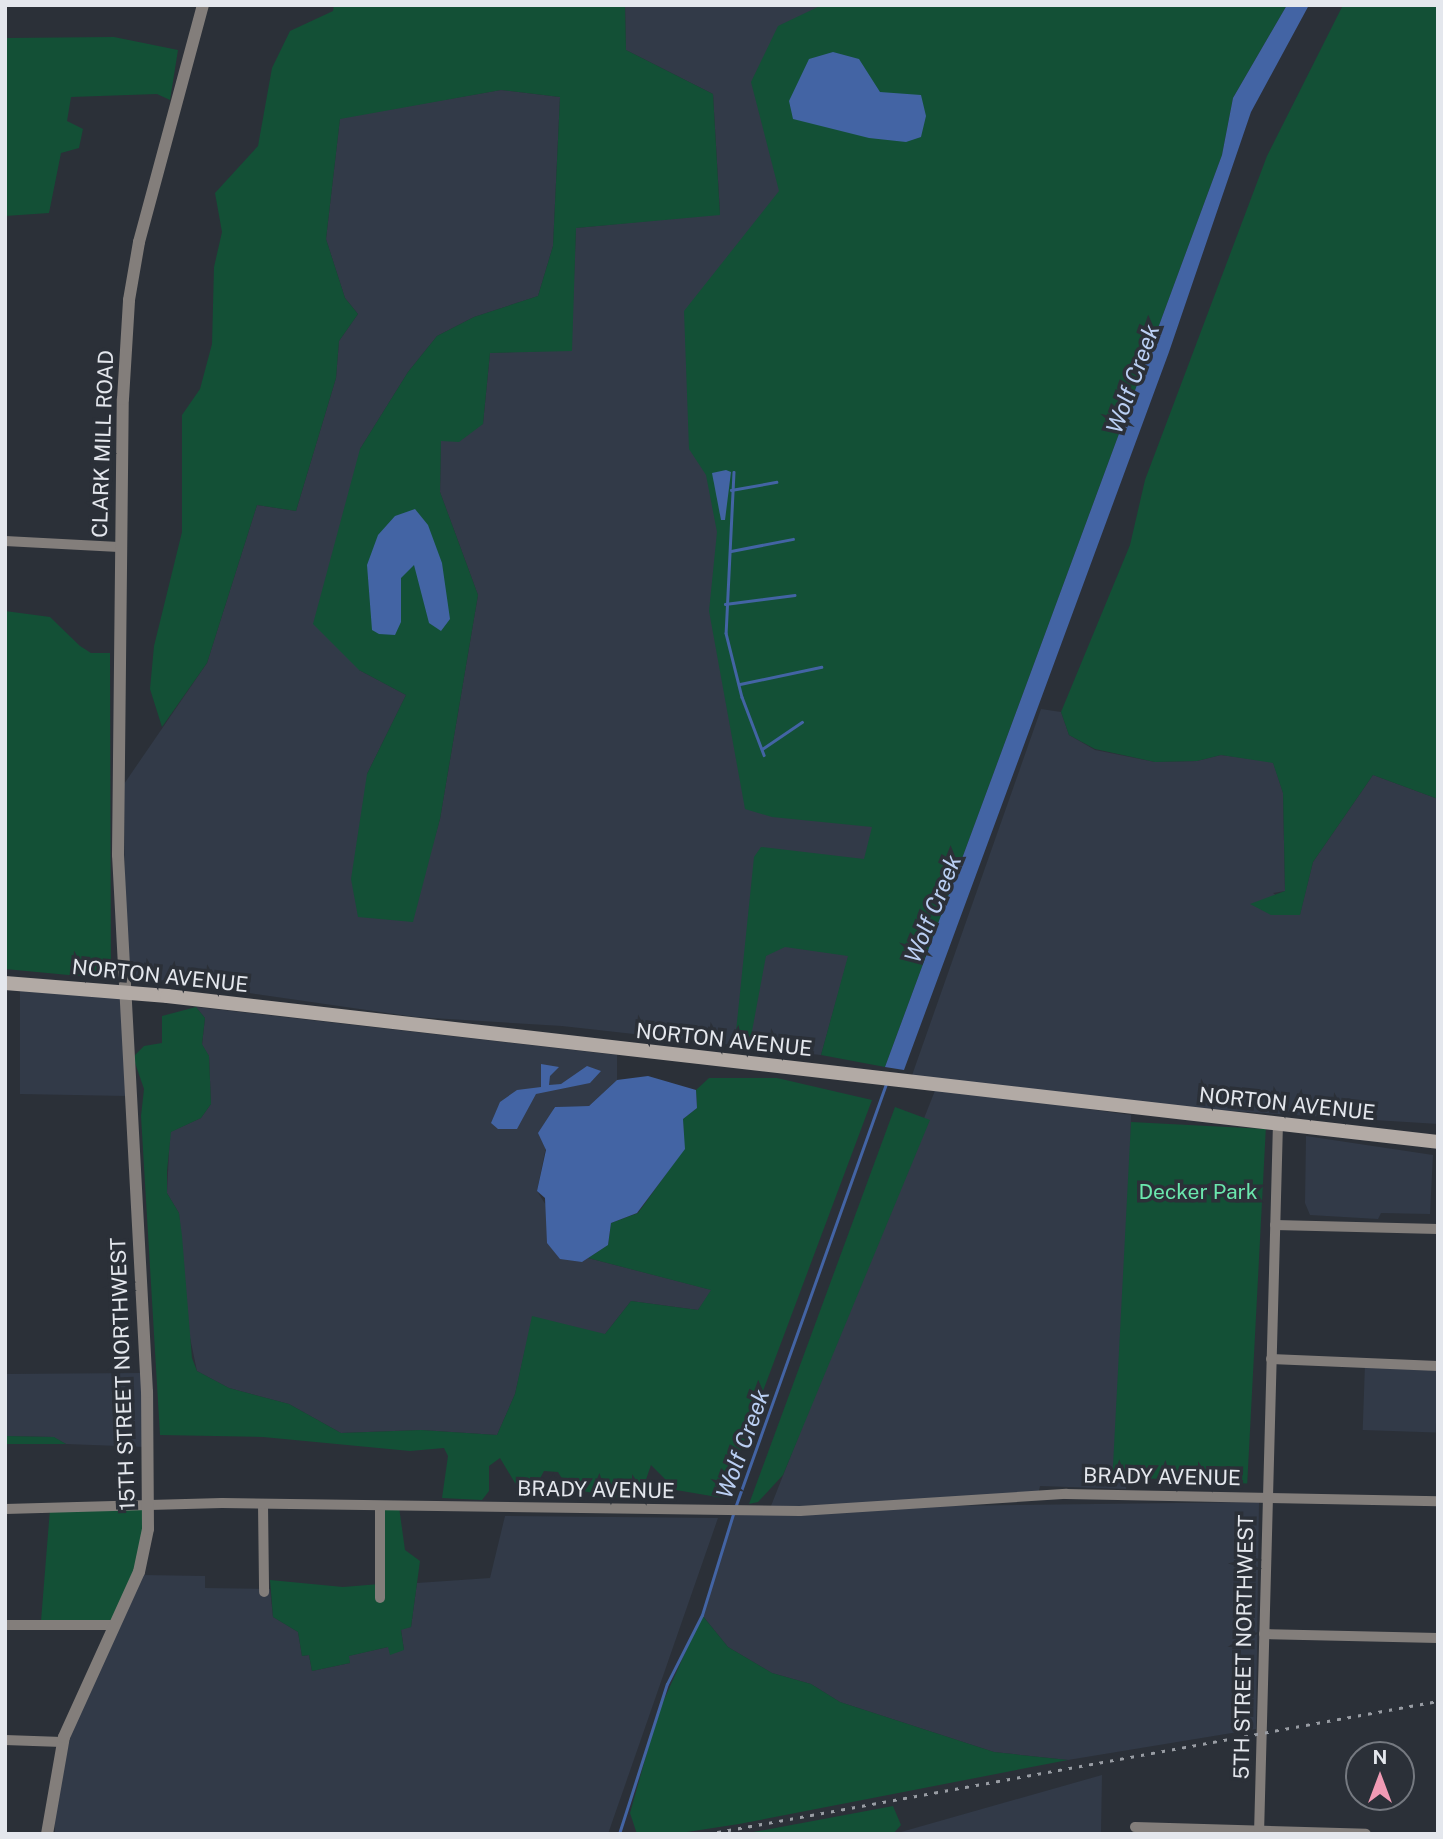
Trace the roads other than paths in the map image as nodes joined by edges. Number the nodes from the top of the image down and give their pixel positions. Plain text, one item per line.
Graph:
1 (203, 5) edge
2 (5, 541) edge
3 (119, 547) junction
4 (119, 894) joint
5 (5, 983) edge
6 (122, 992) junction
7 (1278, 1125) junction
8 (1438, 1142) edge
9 (1275, 1224) junction
10 (1438, 1229) edge
11 (1271, 1359) junction
12 (1438, 1366) edge
13 (1267, 1498) junction
14 (1438, 1501) edge
15 (263, 1504) junction
16 (149, 1506) junction
17 (380, 1507) junction
18 (5, 1508) edge
19 (264, 1592) dead end
20 (380, 1598) dead end
21 (5, 1625) edge
22 (114, 1625) junction
23 (1264, 1634) junction
24 (1438, 1638) edge
25 (5, 1740) edge
26 (62, 1742) junction
27 (1135, 1827) dead end
28 (1147, 1831) edge
29 (1259, 1832) edge
30 (47, 1834) edge
31 (1366, 1834) edge

1 - 3 street, CLARK MILL ROAD
2 - 3 street
3 - 4 street, CLARK MILL ROAD
4 - 6 street, 15TH STREET NORTHWEST
5 - 6 main road, NORTON AVENUE
6 - 7 main road, NORTON AVENUE
6 - 16 street, 15TH STREET NORTHWEST
7 - 8 main road, NORTON AVENUE
7 - 9 street, 5TH STREET NORTHWEST
9 - 10 street
9 - 11 street, 5TH STREET NORTHWEST
11 - 12 street
11 - 13 street, 5TH STREET NORTHWEST
13 - 14 street, BRADY AVENUE
13 - 17 street, BRADY AVENUE
13 - 23 street, 5TH STREET NORTHWEST
15 - 16 street, BRADY AVENUE
15 - 17 street, BRADY AVENUE
15 - 19 street
16 - 18 street, BRADY AVENUE
16 - 22 street, 15TH STREET NORTHWEST
17 - 20 street
21 - 22 street
22 - 26 street, 15TH STREET NORTHWEST
23 - 24 street
23 - 29 street, 5TH STREET NORTHWEST
25 - 26 street
26 - 30 street, 15TH STREET NORTHWEST
27 - 28 street
28 - 29 street
29 - 31 street

